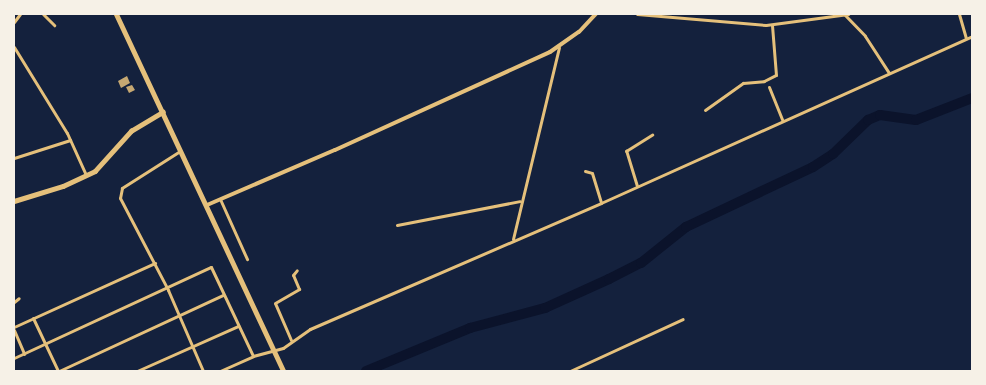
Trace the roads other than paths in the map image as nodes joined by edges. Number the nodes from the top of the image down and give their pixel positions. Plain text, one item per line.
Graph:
1 (20, 14) edge
2 (43, 14) edge
3 (116, 14) edge
4 (596, 14) edge
5 (637, 14) edge
6 (689, 14) edge
7 (846, 14) edge
8 (959, 14) edge
9 (827, 15) edge
10 (686, 18) junction
11 (14, 22) edge
12 (772, 24) junction
13 (54, 25) dead end
14 (972, 36) edge
15 (966, 38) junction
16 (14, 47) edge
17 (559, 47) junction
18 (889, 73) junction
19 (769, 87) dead end
20 (705, 110) dead end
21 (164, 112) junction
22 (782, 119) junction
23 (652, 135) dead end
24 (70, 140) junction
25 (182, 150) junction
26 (14, 158) edge
27 (585, 171) dead end
28 (86, 176) junction
29 (637, 186) junction
30 (220, 199) junction
31 (14, 201) edge
32 (520, 201) junction
33 (207, 204) junction
34 (601, 204) junction
35 (397, 225) dead end
36 (513, 240) junction
37 (247, 259) dead end
38 (155, 263) junction
39 (297, 270) dead end
40 (168, 290) junction
41 (223, 295) junction
42 (19, 298) dead end
43 (14, 302) edge
44 (180, 317) junction
45 (32, 318) junction
46 (683, 320) dead end
47 (14, 321) edge
48 (15, 326) edge
49 (238, 326) junction
50 (14, 330) edge
51 (291, 340) junction
52 (45, 345) junction
53 (193, 345) junction
54 (24, 354) junction
55 (253, 356) junction
56 (14, 358) edge
57 (58, 371) edge
58 (137, 371) edge
59 (203, 371) edge
60 (220, 371) edge
61 (283, 371) edge
62 (570, 371) edge

1 - 11 street
2 - 13 street
3 - 21 highway
4 - 17 street
5 - 10 street
6 - 10 street
7 - 9 street
7 - 18 street
8 - 15 street
9 - 12 street
10 - 12 street
12 - 20 street
14 - 15 street
15 - 18 street
16 - 24 street
17 - 30 street
17 - 32 street
18 - 22 street
19 - 22 street
21 - 25 highway
21 - 28 main road
22 - 29 street
23 - 29 street
24 - 26 street
24 - 28 street
25 - 33 highway
25 - 38 street
27 - 34 street
28 - 31 main road
29 - 34 street
30 - 33 street
30 - 37 street
32 - 35 street
32 - 36 street
33 - 61 highway
34 - 36 street
36 - 51 street
38 - 40 street
38 - 45 street
39 - 51 street
40 - 41 street
40 - 44 street
40 - 52 street
41 - 44 street
41 - 49 street
42 - 43 street
44 - 53 street
44 - 57 street
45 - 48 street
45 - 52 street
46 - 62 street
47 - 48 street
49 - 53 street
49 - 55 street
50 - 54 street
51 - 55 street
52 - 54 street
52 - 57 street
53 - 58 street
53 - 59 street
54 - 56 street
55 - 60 street

